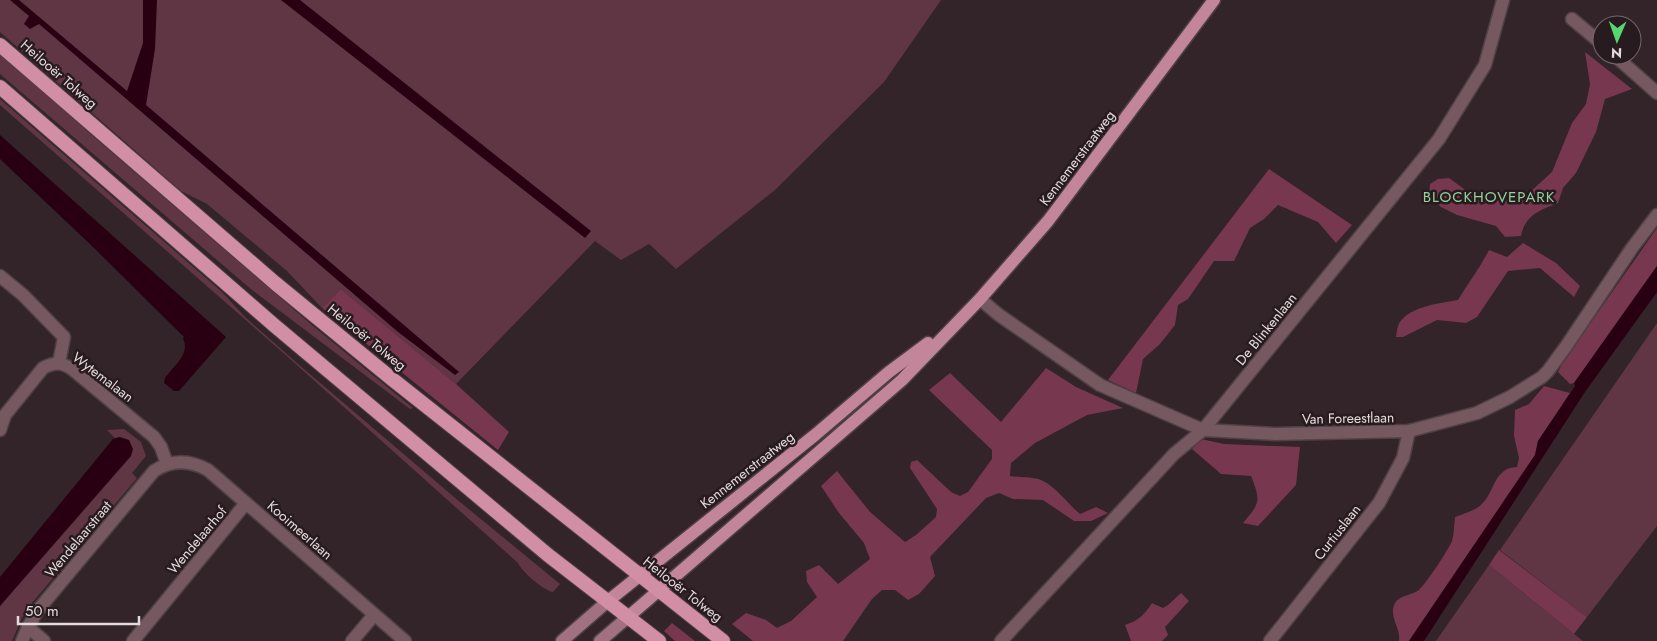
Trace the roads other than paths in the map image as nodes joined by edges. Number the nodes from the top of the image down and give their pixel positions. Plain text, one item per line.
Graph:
1 (1214, 0) edge
2 (1503, 0) edge
3 (1572, 18) dead end
4 (1592, 35) edge
5 (0, 45) edge
6 (1627, 65) edge
7 (1655, 86) edge
8 (0, 87) edge
9 (1657, 215) edge
10 (0, 276) edge
11 (980, 300) junction
12 (953, 326) junction
13 (59, 363) junction
14 (0, 430) edge
15 (1204, 430) junction
16 (1409, 431) junction
17 (167, 464) junction
18 (246, 503) junction
19 (640, 575) junction
20 (659, 590) junction
21 (608, 601) junction
22 (374, 615) junction
23 (628, 617) junction
24 (28, 627) junction
25 (22, 641) edge
26 (44, 641) edge
27 (133, 641) edge
28 (352, 641) edge
29 (405, 641) edge
30 (562, 641) edge
31 (600, 641) edge
32 (659, 641) edge
33 (723, 641) edge
34 (1001, 641) edge
35 (1270, 641) edge

1 - 11 main road, Kennemerstraatweg
2 - 15 street, De Blinkenlaan
3 - 4 street
5 - 19 highway, Heilooër Tolweg
6 - 7 street
8 - 21 highway
9 - 16 street, Van Foreestlaan
10 - 13 street
11 - 12 main road, Kennemerstraatweg
11 - 15 street, Van Foreestlaan
12 - 19 main road, Kennemerstraatweg
12 - 20 main road, Kennemerstraatweg
13 - 14 street, Wytemalaan
13 - 17 street, Wytemalaan
15 - 16 street, Van Foreestlaan
15 - 34 street, De Blinkenlaan
16 - 35 street, Curtiuslaan
17 - 18 street, Kooimeerlaan
17 - 24 street, Wendelaarstraat
18 - 22 street, Kooimeerlaan
18 - 27 street, Wendelaarhof
19 - 20 highway, Heilooër Tolweg
19 - 21 main road, Kennemerstraatweg
20 - 23 main road, Kennemerstraatweg
20 - 33 highway, Heilooër Tolweg
21 - 23 highway
21 - 30 main road, Kennemerstraatweg
22 - 28 street
22 - 29 street, Kooimeerlaan
23 - 31 main road, Kennemerstraatweg
23 - 32 highway
24 - 25 street, Wendelaarstraat
24 - 26 street

